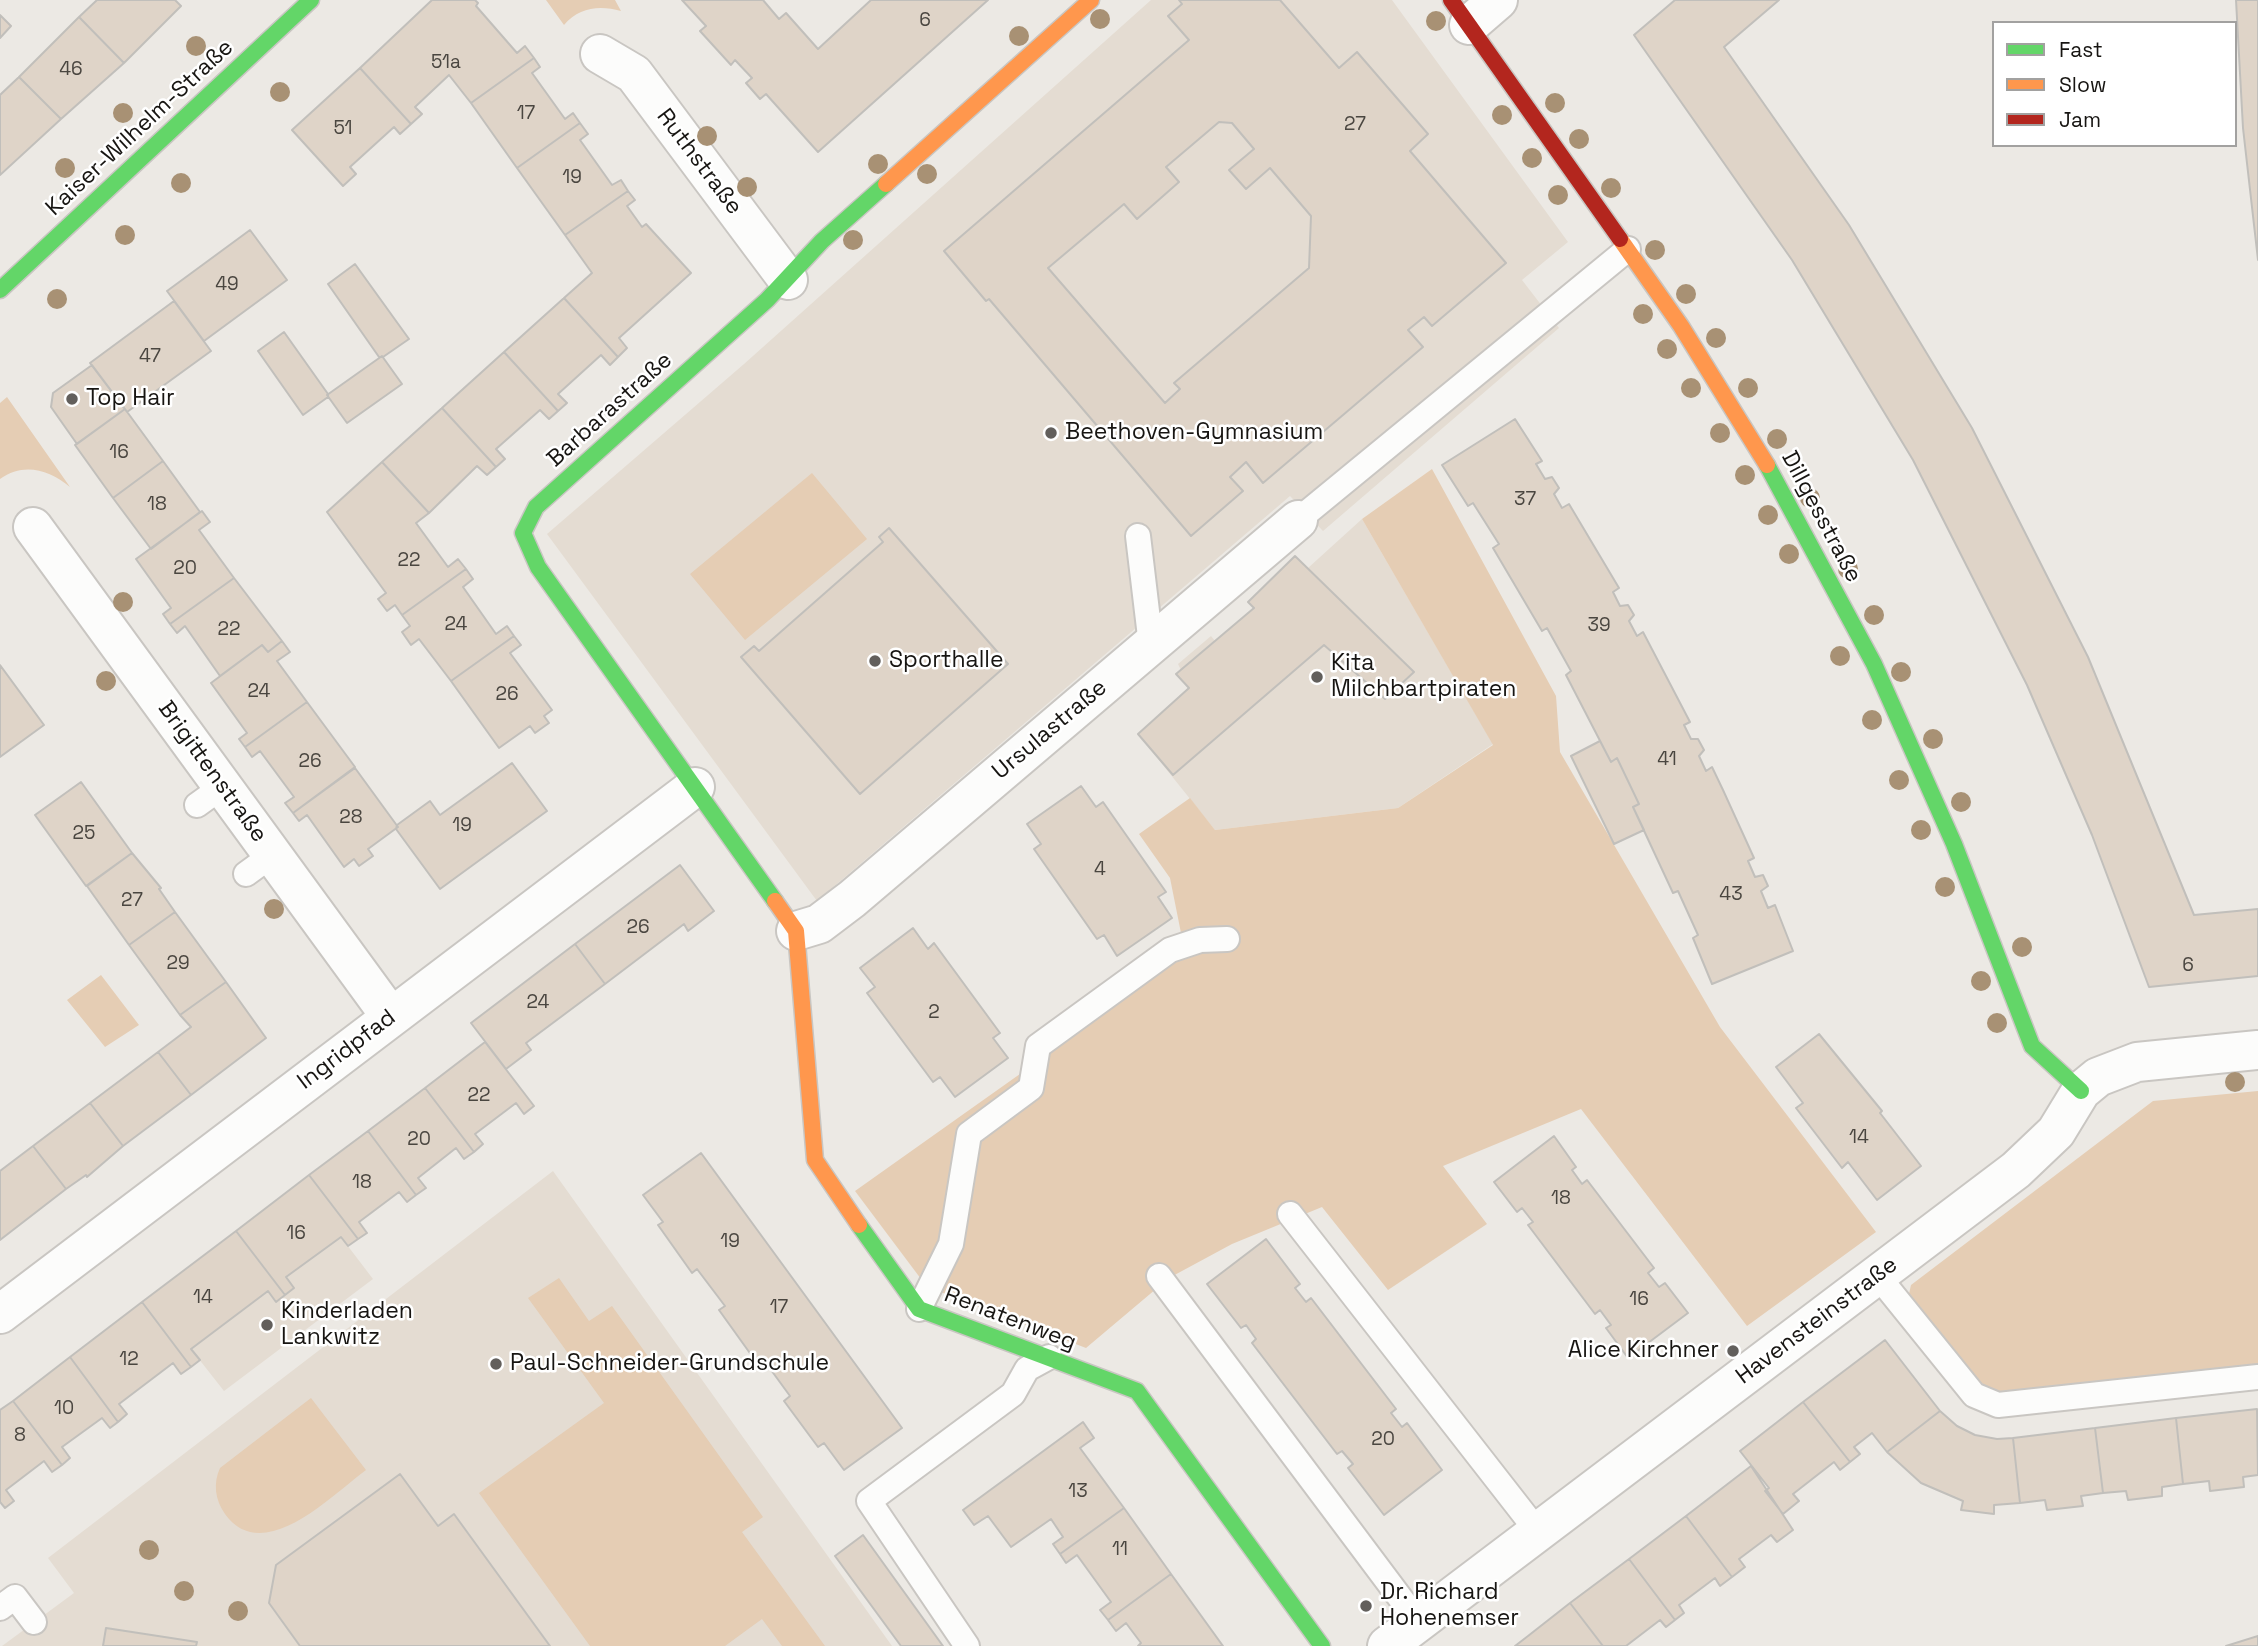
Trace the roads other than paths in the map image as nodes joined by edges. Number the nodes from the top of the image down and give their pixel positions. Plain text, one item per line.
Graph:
1 (311, 0) edge
2 (1091, 0) edge
3 (1498, 0) edge
4 (1460, 13) edge
5 (600, 54) dead end
6 (1628, 249) junction
7 (788, 280) junction
8 (0, 290) edge
9 (1298, 520) joint
10 (33, 527) dead end
11 (1138, 536) dead end
12 (1151, 645) junction
13 (695, 787) junction
14 (796, 931) junction
15 (1227, 939) dead end
16 (391, 1017) junction
17 (2258, 1050) edge
18 (2081, 1091) junction
19 (1290, 1214) dead end
20 (1877, 1275) junction
21 (1159, 1276) dead end
22 (919, 1309) junction
23 (0, 1314) edge
24 (1049, 1357) junction
25 (2258, 1377) edge
26 (1538, 1532) junction
27 (0, 1608) edge
28 (34, 1622) dead end
29 (1419, 1623) junction
30 (967, 1646) edge
31 (1322, 1646) edge
32 (1387, 1646) edge

1 - 8 street, Kaiser-Wilhelm-Straße
2 - 7 street, Barbarastraße
3 - 4 street
4 - 6 street, Dillgesstraße
5 - 7 street, Ruthstraße
6 - 9 lane
6 - 18 street, Dillgesstraße
7 - 13 street, Barbarastraße
9 - 12 street, Ursulastraße
10 - 16 street, Brigittenstraße
11 - 12 lane
12 - 14 street, Ursulastraße
13 - 14 street, Barbarastraße
13 - 16 street, Ingridpfad
14 - 22 street, Renatenweg
15 - 22 lane
16 - 23 street, Ingridpfad
17 - 18 street, Havensteinstraße
18 - 20 street, Havensteinstraße
19 - 26 lane
20 - 25 lane
20 - 26 street, Havensteinstraße
21 - 29 lane
22 - 24 street, Renatenweg
24 - 30 lane
24 - 31 street, Renatenweg
26 - 29 street, Havensteinstraße
27 - 28 lane
29 - 32 street, Havensteinstraße

